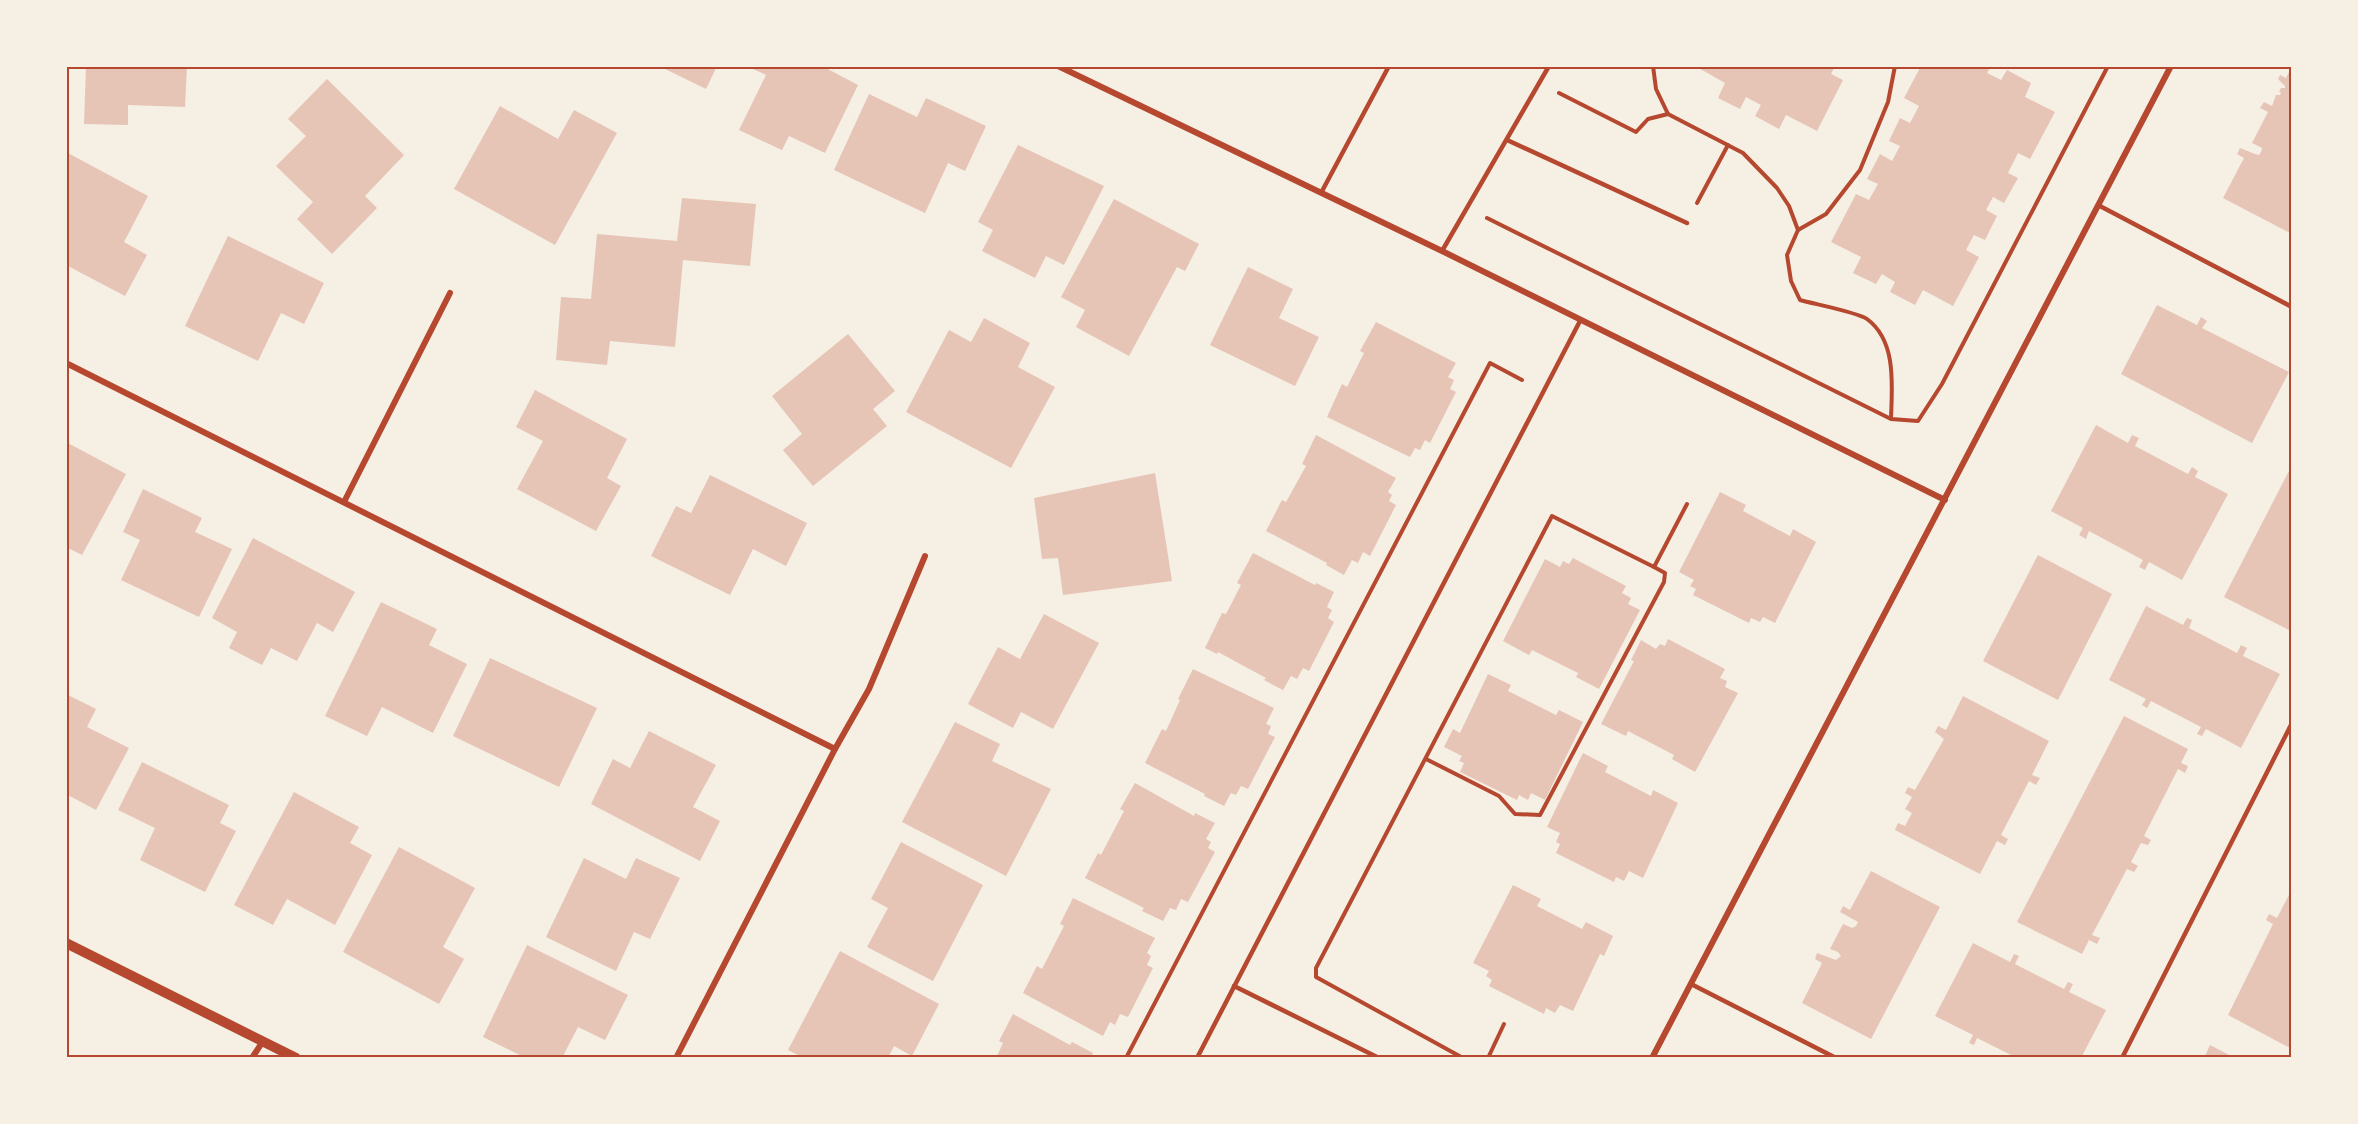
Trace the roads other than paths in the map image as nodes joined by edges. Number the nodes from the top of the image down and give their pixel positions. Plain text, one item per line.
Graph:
1 (1058, 66) edge
2 (1389, 66) edge
3 (1549, 66) edge
4 (2171, 66) edge
5 (1507, 140) junction
6 (1321, 193) junction
7 (2097, 205) junction
8 (1687, 223) road end
9 (1442, 251) junction
10 (450, 293) dead end
11 (2292, 307) edge
12 (1580, 321) junction
13 (66, 363) edge
14 (1945, 500) junction
15 (344, 502) junction
16 (925, 556) dead end
17 (2292, 723) edge
18 (836, 750) junction
19 (66, 944) edge
20 (1690, 984) junction
21 (1234, 986) junction
22 (263, 1041) junction
23 (252, 1058) edge
24 (296, 1058) edge
25 (676, 1058) edge
26 (1197, 1058) edge
27 (1379, 1058) edge
28 (1652, 1058) edge
29 (1836, 1058) edge
30 (2122, 1058) edge

1 - 6 street
2 - 6 lane
3 - 5 lane
4 - 7 street
5 - 8 lane
5 - 9 lane
6 - 9 street
7 - 11 lane
7 - 14 street
9 - 12 street
10 - 15 street
12 - 14 street
12 - 21 lane
13 - 15 street
14 - 20 street
15 - 18 street
16 - 18 street
17 - 30 lane
18 - 25 street
19 - 22 street
20 - 28 street
20 - 29 lane
21 - 26 lane
21 - 27 lane
22 - 23 street
22 - 24 street

